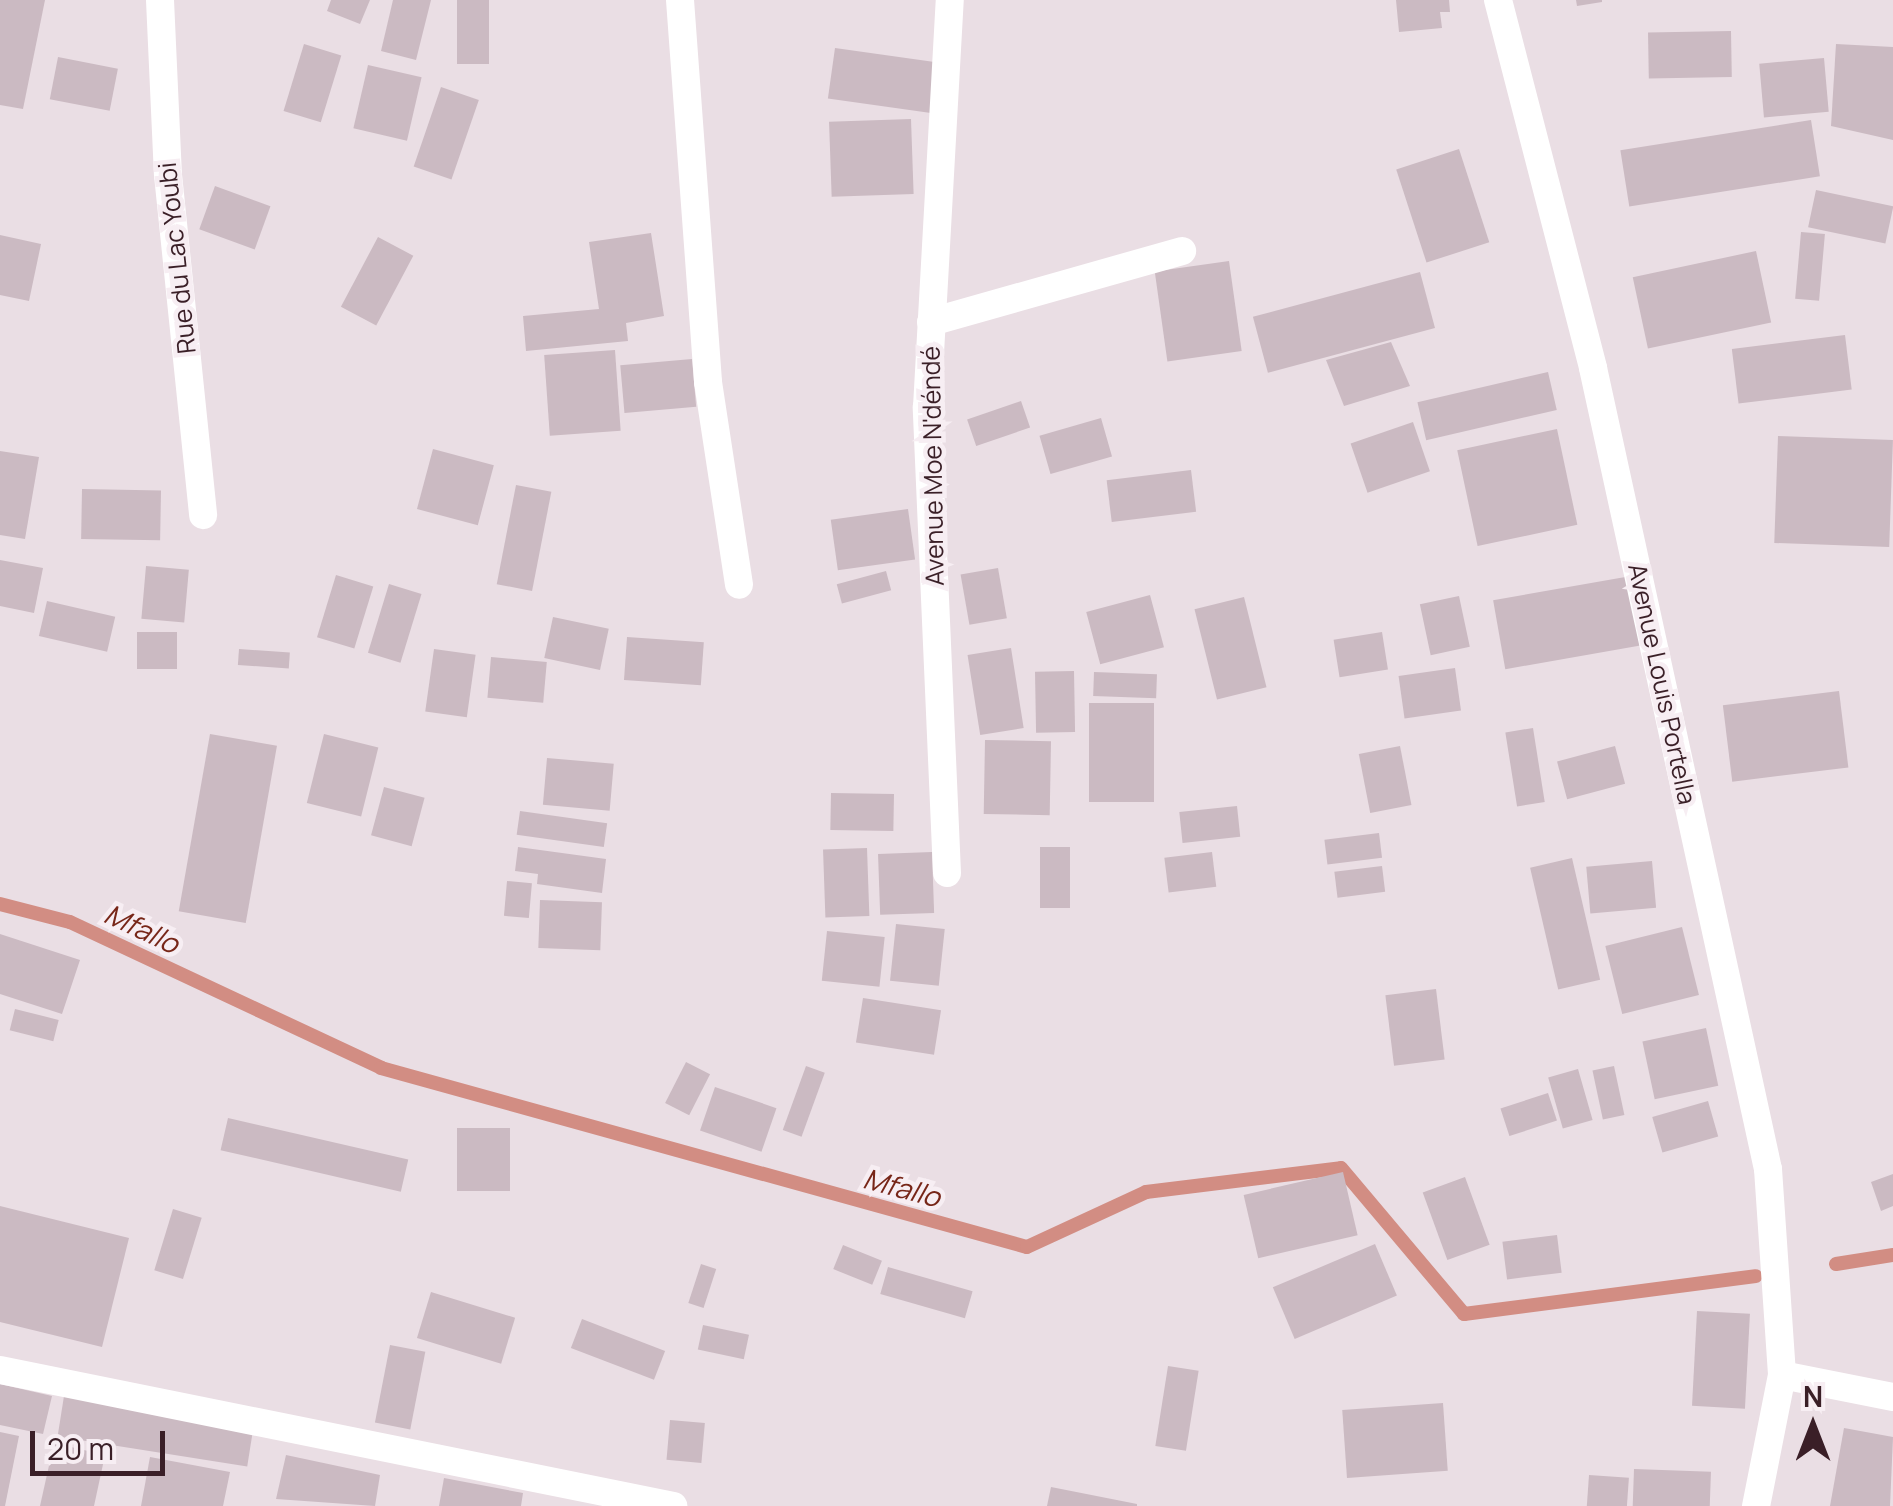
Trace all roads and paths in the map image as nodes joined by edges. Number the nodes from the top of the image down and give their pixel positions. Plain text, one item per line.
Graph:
1 (160, 0) edge
2 (680, 0) edge
3 (950, 0) edge
4 (1498, 0) edge
5 (1182, 251) dead end
6 (931, 322) junction
7 (204, 515) dead end
8 (740, 585) dead end
9 (946, 873) dead end
10 (0, 1370) edge
11 (1782, 1375) junction
12 (1893, 1397) edge
13 (673, 1506) edge
14 (1756, 1506) edge

1 - 7 street, Rue du Lac Youbi
2 - 8 street
3 - 6 street, Avenue Moe N'déndé
4 - 11 street, Avenue Louis Portella
5 - 6 street
6 - 9 street, Avenue Moe N'déndé
10 - 13 street
11 - 12 street
11 - 14 street, Avenue Louis Portella

